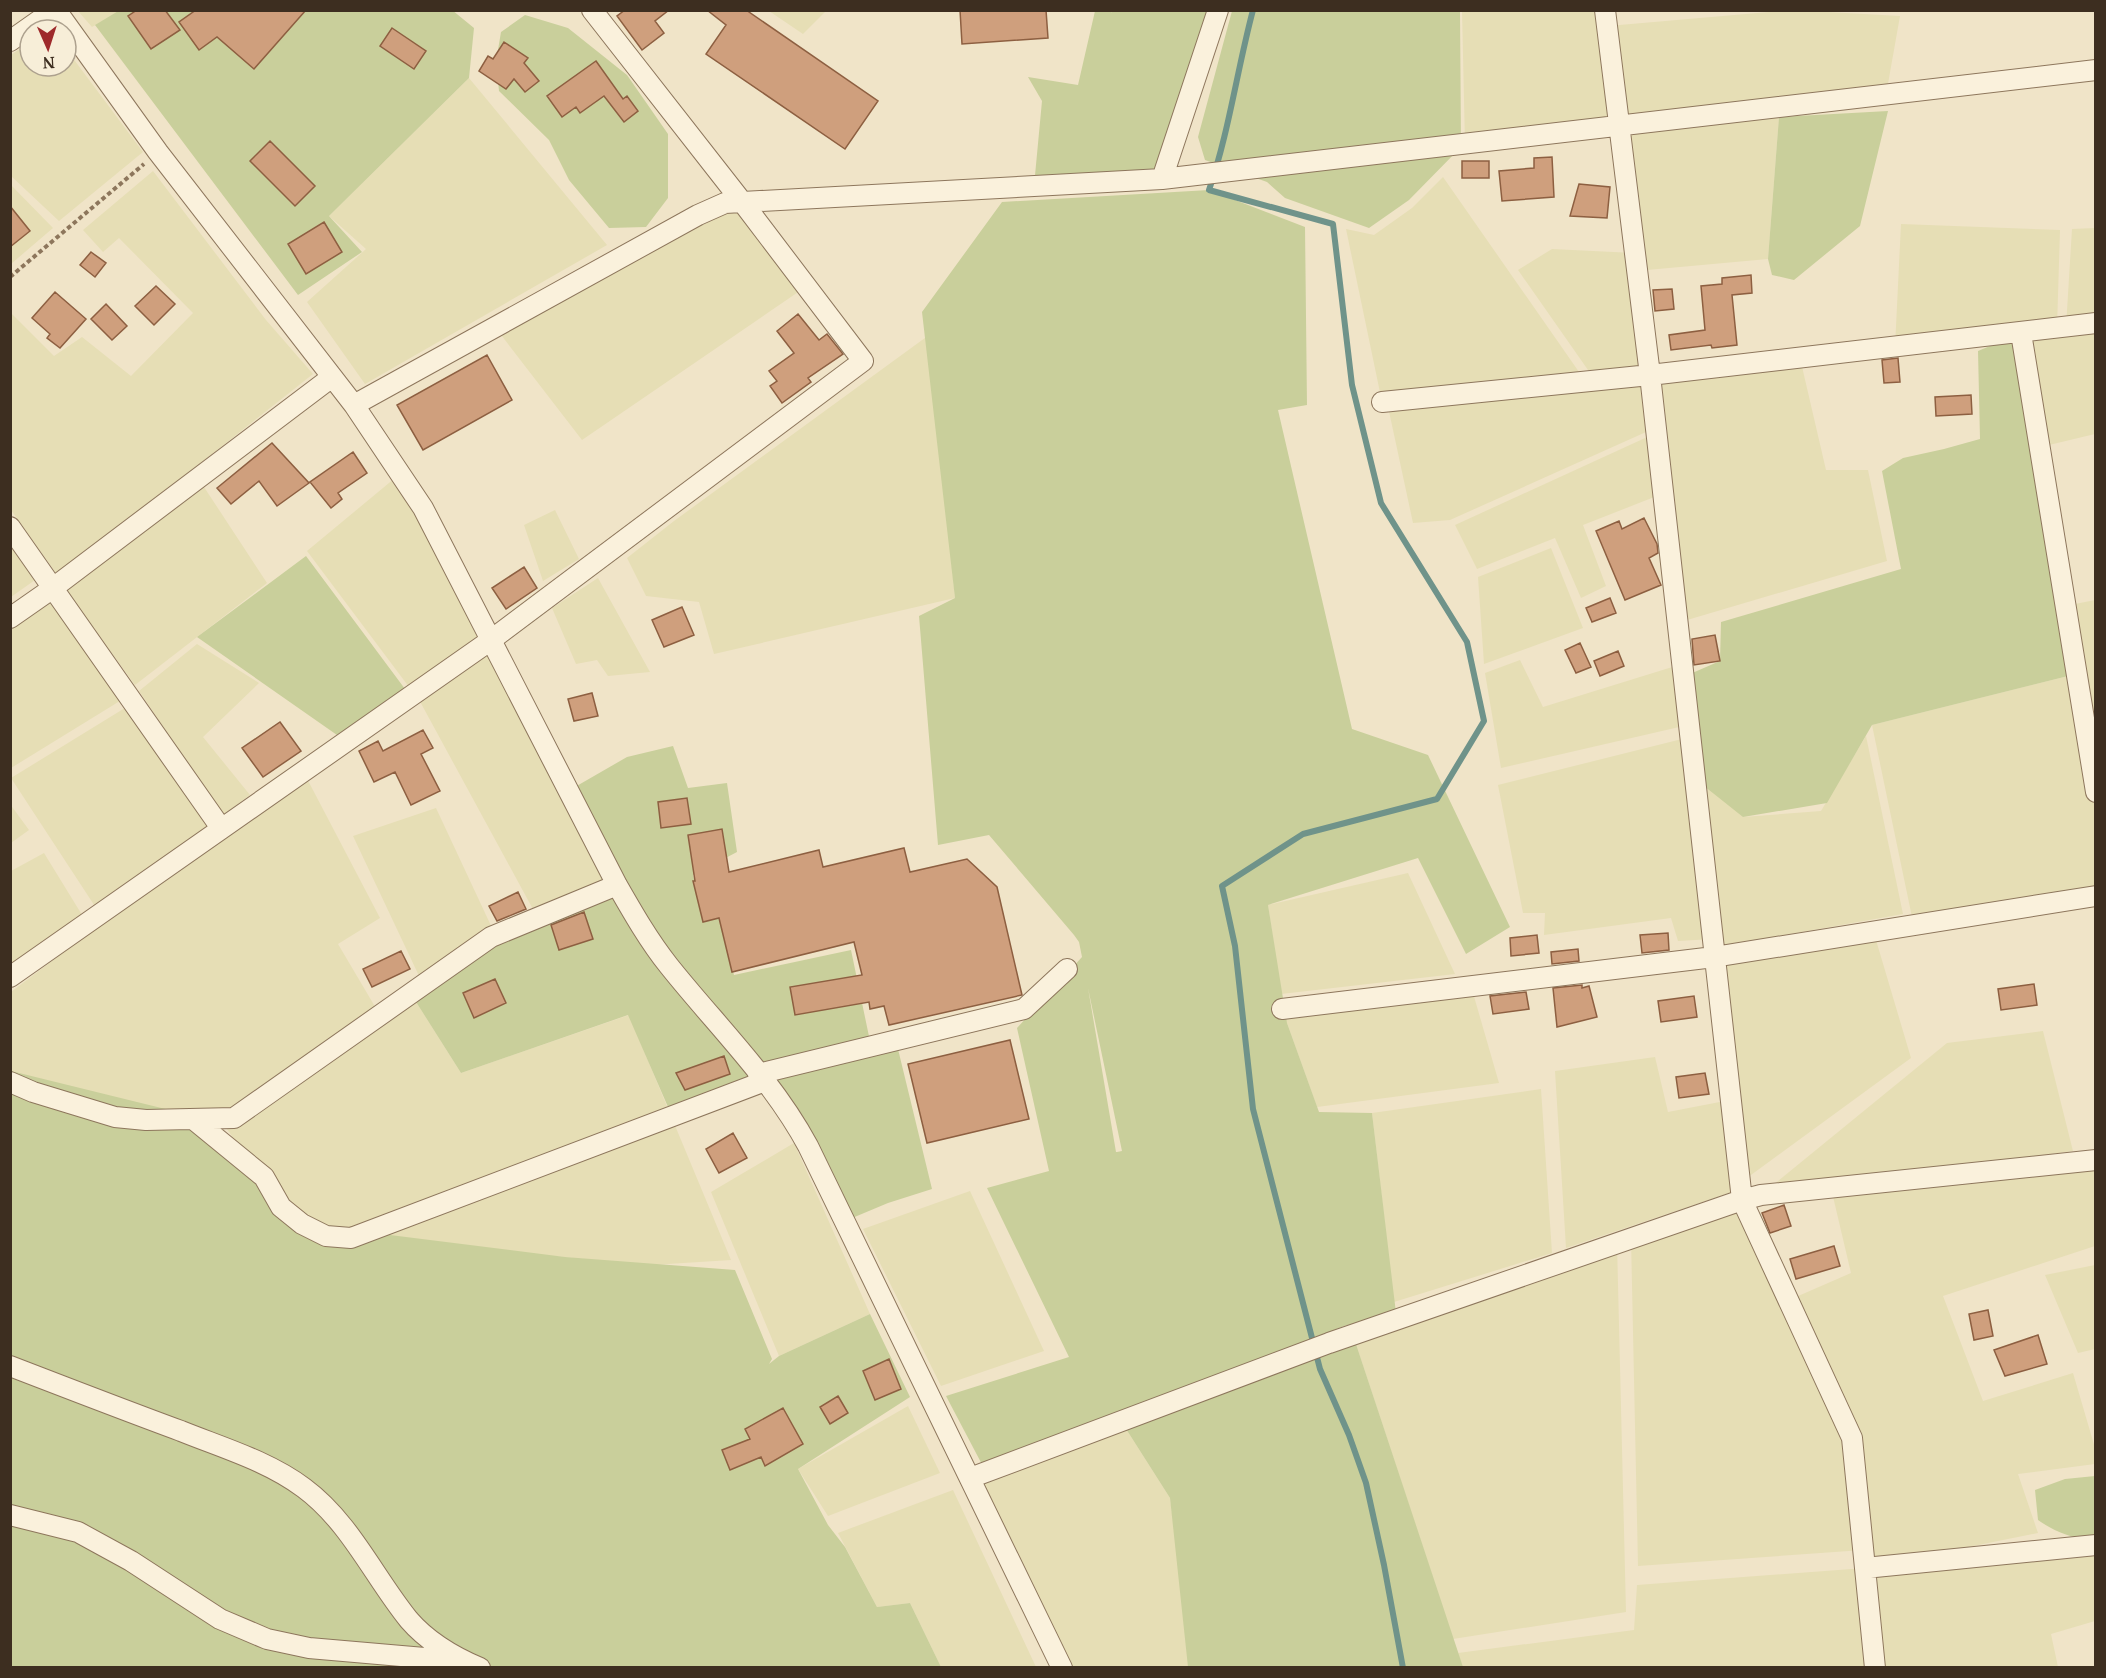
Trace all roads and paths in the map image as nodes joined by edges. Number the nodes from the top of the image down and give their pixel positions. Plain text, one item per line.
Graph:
1 (55, 10) edge
2 (592, 10) edge
3 (1218, 10) edge
4 (1605, 10) edge
5 (10, 41) edge
6 (2096, 70) edge
7 (1618, 127) junction
8 (159, 152) junction
9 (1162, 179) junction
10 (743, 202) junction
11 (10, 277) edge
12 (2096, 323) edge
13 (2021, 333) junction
14 (1650, 375) junction
15 (332, 377) junction
16 (1382, 402) dead end
17 (354, 405) junction
18 (10, 527) edge
19 (53, 588) junction
20 (10, 618) edge
21 (491, 640) junction
22 (2096, 792) edge
23 (220, 828) junction
24 (617, 885) junction
25 (2096, 896) edge
26 (1714, 957) junction
27 (1067, 969) dead end
28 (10, 977) edge
29 (1282, 1009) dead end
30 (761, 1077) junction
31 (10, 1082) edge
32 (193, 1119) junction
33 (2096, 1160) edge
34 (1742, 1200) junction
35 (10, 1366) edge
36 (970, 1478) junction
37 (10, 1515) edge
38 (2096, 1545) edge
39 (1865, 1568) junction
40 (473, 1664) edge
41 (1062, 1668) edge
42 (1875, 1668) edge

1 - 5 street
1 - 8 street
2 - 10 street
3 - 9 street
4 - 7 street
6 - 7 street
7 - 9 street
7 - 14 street
8 - 11 path
8 - 15 street
9 - 10 street
10 - 17 street
10 - 21 street
12 - 13 street
13 - 14 street
13 - 22 street
14 - 16 street
14 - 26 street
15 - 17 street
15 - 19 street
17 - 21 street
18 - 19 street
19 - 20 street
19 - 23 street
21 - 23 street
21 - 24 street
23 - 28 street
24 - 30 street
24 - 32 street
25 - 26 street
26 - 29 street
26 - 34 street
27 - 30 street
30 - 32 street
30 - 36 street
31 - 32 street
33 - 34 street
34 - 36 street
34 - 39 street
35 - 40 street
36 - 41 street
37 - 40 street
38 - 39 street
39 - 42 street

